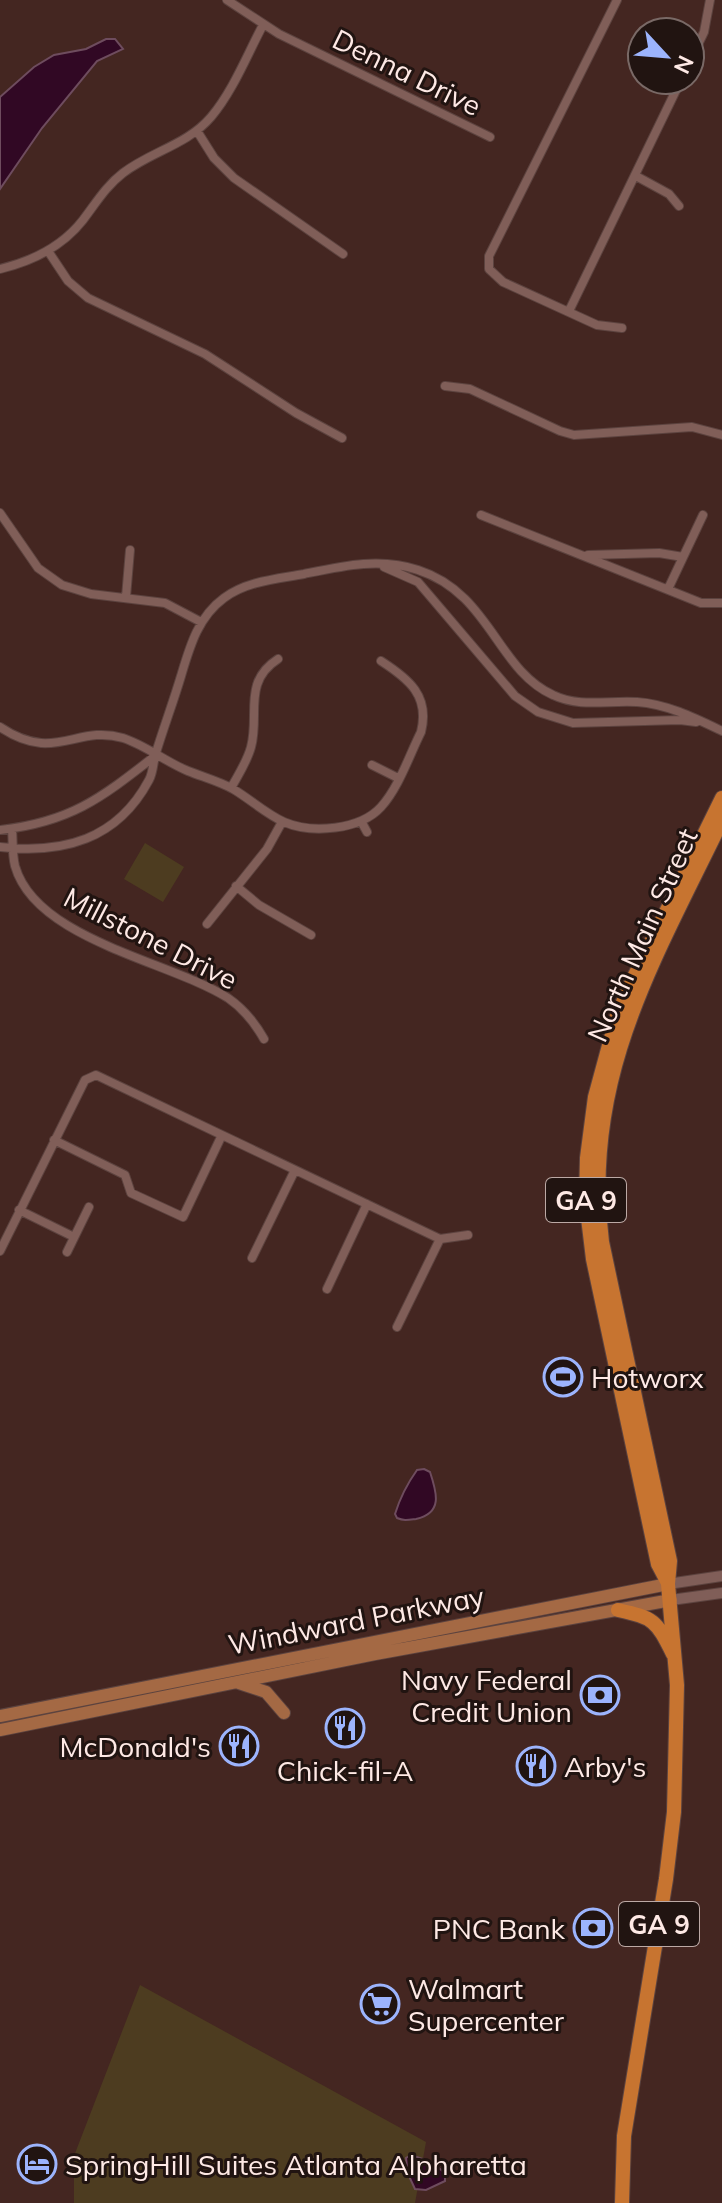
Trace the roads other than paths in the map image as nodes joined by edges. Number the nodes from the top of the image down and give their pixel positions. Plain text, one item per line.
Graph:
1 (227, 0) edge
2 (617, 0) edge
3 (710, 0) edge
4 (706, 21) edge
5 (263, 25) junction
6 (674, 96) edge
7 (197, 131) junction
8 (490, 137) dead end
9 (636, 176) junction
10 (679, 206) dead end
11 (48, 251) junction
12 (343, 254) dead end
13 (0, 269) edge
14 (569, 311) junction
15 (622, 328) dead end
16 (445, 386) dead end
17 (722, 435) edge
18 (342, 438) dead end
19 (0, 513) edge
20 (481, 515) dead end
21 (703, 515) dead end
22 (130, 550) dead end
23 (583, 555) junction
24 (683, 557) junction
25 (373, 563) junction
26 (668, 589) junction
27 (126, 597) junction
28 (722, 603) edge
29 (201, 622) junction
30 (278, 659) dead end
31 (381, 661) dead end
32 (708, 724) junction
33 (0, 727) edge
34 (722, 731) edge
35 (156, 755) junction
36 (372, 765) dead end
37 (398, 778) junction
38 (231, 788) junction
39 (722, 798) edge
40 (722, 820) edge
41 (361, 821) junction
42 (282, 822) junction
43 (12, 829) junction
44 (0, 830) edge
45 (706, 830) junction
46 (367, 832) dead end
47 (685, 842) dead end
48 (0, 847) edge
49 (13, 849) junction
50 (236, 886) junction
51 (207, 924) dead end
52 (311, 935) dead end
53 (264, 1039) dead end
54 (222, 1135) junction
55 (54, 1140) junction
56 (295, 1170) junction
57 (367, 1204) junction
58 (89, 1207) dead end
59 (19, 1210) junction
60 (468, 1235) dead end
61 (74, 1237) junction
62 (440, 1239) junction
63 (0, 1251) edge
64 (67, 1252) dead end
65 (252, 1258) dead end
66 (327, 1289) dead end
67 (397, 1327) dead end
68 (722, 1576) edge
69 (668, 1584) junction
70 (722, 1593) edge
71 (671, 1600) junction
72 (618, 1610) junction
73 (675, 1659) junction
74 (236, 1682) junction
75 (284, 1713) dead end
76 (0, 1716) edge
77 (0, 1730) edge
78 (622, 2203) edge

1 - 5 street, Denna Drive
2 - 14 street
3 - 4 street
5 - 7 street
5 - 8 street, Denna Drive
6 - 9 street
7 - 11 street
7 - 12 street
9 - 10 street
9 - 14 street
11 - 13 street
11 - 18 street
14 - 15 street
16 - 17 street
19 - 27 street
20 - 23 street
21 - 24 street
22 - 27 street
23 - 24 street
23 - 26 street
24 - 26 street
25 - 29 street
25 - 32 street
25 - 32 street
26 - 28 street
27 - 29 street
29 - 35 street
30 - 38 street
31 - 37 street
32 - 34 street
33 - 35 street
35 - 38 street
35 - 43 street
35 - 49 street
36 - 37 street
37 - 41 street
38 - 42 street
39 - 45 main road, North Main Street / GA 9
40 - 69 main road, North Main Street / GA 9
41 - 42 street
41 - 46 street
42 - 50 street
43 - 44 street
43 - 49 street, Millstone Drive
45 - 47 main road
45 - 69 main road, North Main Street / GA 9
48 - 49 street
49 - 53 street, Millstone Drive
50 - 51 street
50 - 52 street
54 - 55 street
54 - 55 street
54 - 56 street
55 - 59 street
56 - 57 street
56 - 65 street
57 - 62 street
57 - 66 street
58 - 61 street
59 - 61 street
59 - 63 street
60 - 62 street
61 - 64 street
62 - 67 street
68 - 69 street, Windward Parkway
69 - 71 main road, GA 9
69 - 76 main road, Windward Parkway
70 - 71 street, Windward Parkway
71 - 72 main road, Windward Parkway
71 - 73 main road, GA 9
72 - 73 main road
72 - 74 main road, Windward Parkway
73 - 78 main road, GA 9
74 - 75 main road
74 - 77 main road, Windward Parkway

